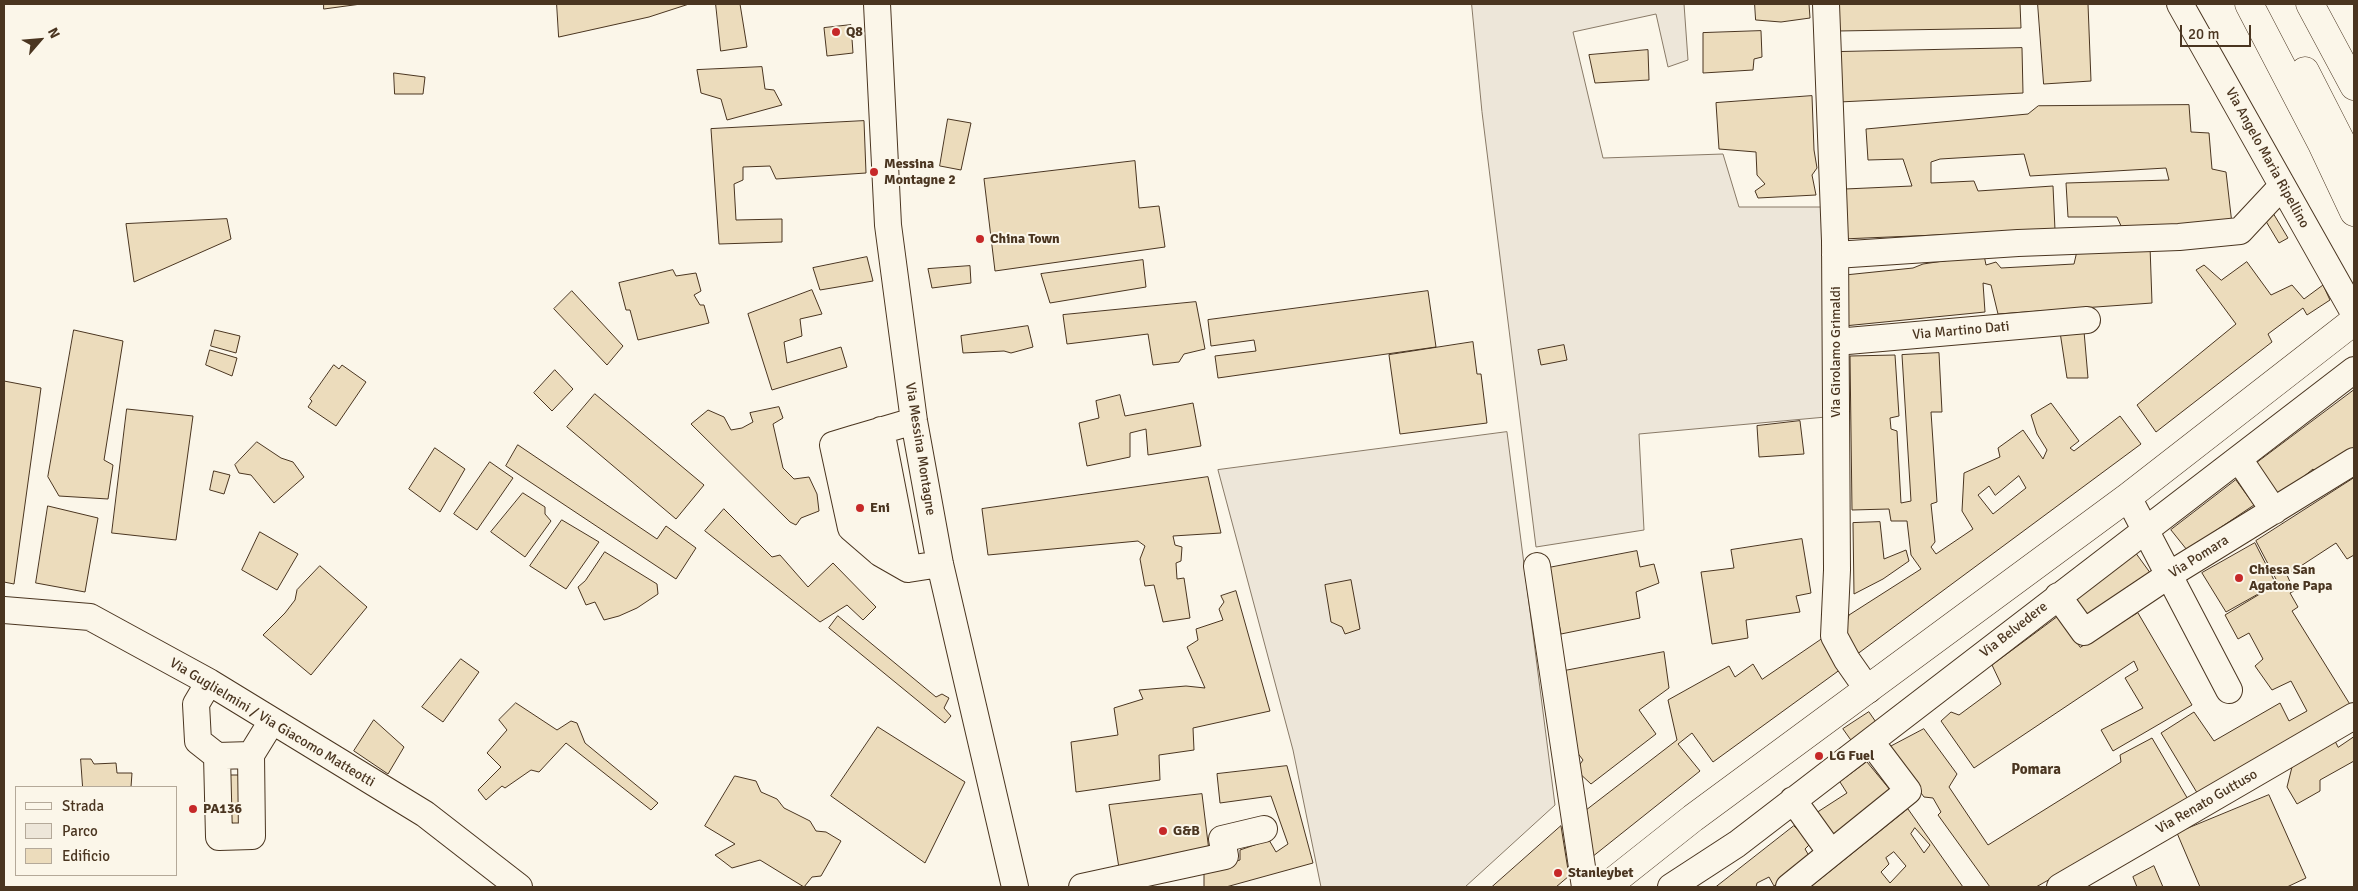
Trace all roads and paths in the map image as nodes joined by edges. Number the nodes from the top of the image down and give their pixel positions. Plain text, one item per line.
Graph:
1 (877, 4) edge
2 (1826, 4) edge
3 (2180, 4) edge
4 (2249, 4) edge
5 (2268, 4) edge
6 (2310, 4) edge
7 (2322, 4) edge
8 (2354, 51) edge
9 (2354, 86) edge
10 (2354, 167) edge
11 (2282, 186) junction
12 (2354, 212) edge
13 (1836, 255) junction
14 (2354, 313) edge
15 (2087, 320) dead end
16 (2354, 321) edge
17 (1836, 342) junction
18 (2354, 370) edge
19 (914, 421) junction
20 (881, 430) junction
21 (2239, 459) junction
22 (2354, 461) edge
23 (2128, 497) junction
24 (2274, 511) junction
25 (2144, 529) junction
26 (940, 564) junction
27 (1537, 566) dead end
28 (908, 569) junction
29 (2169, 575) junction
30 (2058, 596) junction
31 (4, 610) edge
32 (209, 682) junction
33 (1868, 690) junction
34 (2229, 690) dead end
35 (2354, 716) edge
36 (272, 721) junction
37 (1871, 742) junction
38 (251, 755) junction
39 (217, 756) junction
40 (1793, 800) junction
41 (1264, 829) dead end
42 (1831, 853) junction
43 (1684, 883) edge
44 (519, 887) edge
45 (1015, 887) edge
46 (1082, 887) edge
47 (1585, 887) edge
48 (1606, 887) edge
49 (1789, 887) edge
50 (2060, 887) edge

1 - 19 street, Via Messina Montagne
2 - 13 street, Via Girolamo Grimaldi
3 - 11 street, Via Angelo Maria Ripellino
4 - 12 main road
5 - 10 main road
6 - 9 main road
7 - 8 main road
11 - 13 street
11 - 14 street, Via Angelo Maria Ripellino
13 - 17 street, Via Girolamo Grimaldi
15 - 17 street, Via Martino Dati
16 - 23 main road
17 - 33 street, Via Girolamo Grimaldi
18 - 21 street, Via Belvedere
19 - 20 street
19 - 26 street, Via Messina Montagne
20 - 28 street
20 - 28 street
21 - 24 street
21 - 25 street, Via Belvedere
22 - 24 street, Via Pomara
23 - 25 street
23 - 33 main road
24 - 29 street, Via Pomara
25 - 29 street
25 - 30 street, Via Belvedere
26 - 28 street
26 - 45 street, Via Messina Montagne
27 - 47 street
29 - 30 street, Via Pomara
29 - 34 street
30 - 37 street, Via Belvedere
31 - 32 street, Via Guglielmini / Via Giacomo Matteotti
32 - 36 street, Via Guglielmini / Via Giacomo Matteotti
32 - 39 street
33 - 48 main road
35 - 50 street, Via Renato Guttuso
36 - 38 street
36 - 44 street, Via Guglielmini / Via Giacomo Matteotti
37 - 40 street, Via Belvedere
37 - 42 street
38 - 39 street
38 - 39 street
40 - 42 street
40 - 43 street, Via Belvedere
41 - 46 street
42 - 49 street

